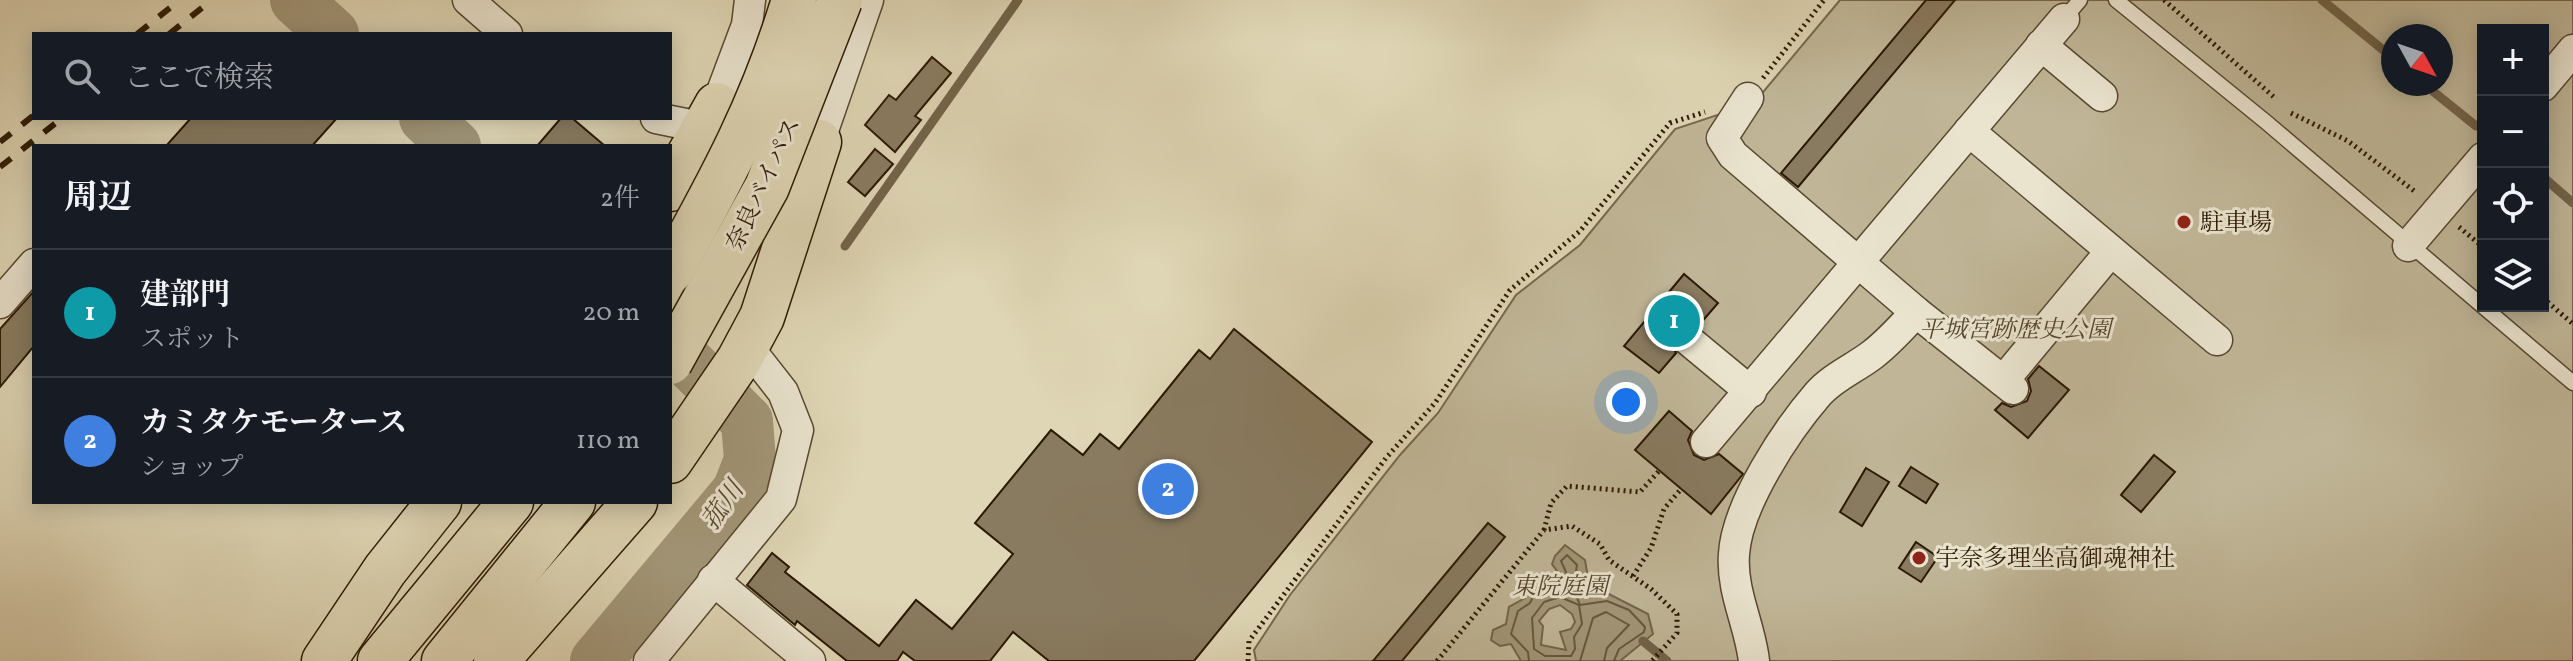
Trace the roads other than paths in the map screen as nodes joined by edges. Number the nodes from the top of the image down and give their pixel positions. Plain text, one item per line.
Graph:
1 (468, 0) edge
2 (750, 0) edge
3 (794, 0) edge
4 (840, 0) edge
5 (868, 0) edge
6 (2116, 0) edge
7 (2072, 9) edge
8 (505, 32) edge
9 (2041, 45) junction
10 (2573, 50) edge
11 (2549, 79) edge
12 (2102, 96) dead end
13 (1748, 98) road end
14 (711, 116) junction
15 (672, 117) edge
16 (1969, 131) junction
17 (819, 142) junction
18 (2477, 165) edge
19 (672, 185) edge
20 (2408, 246) junction
21 (2111, 251) junction
22 (1859, 262) junction
23 (32, 266) edge
24 (672, 268) edge
25 (0, 303) edge
26 (1916, 312) junction
27 (1687, 339) dead end
28 (2217, 340) dead end
29 (743, 353) junction
30 (672, 358) edge
31 (2573, 383) edge
32 (1751, 392) junction
33 (1706, 442) dead end
34 (672, 458) edge
35 (437, 504) edge
36 (509, 504) edge
37 (571, 504) edge
38 (633, 504) edge
39 (713, 580) junction
40 (324, 661) edge
41 (380, 661) edge
42 (444, 661) edge
43 (496, 661) edge
44 (649, 661) edge
45 (810, 661) edge
46 (1754, 661) edge

1 - 8 street
2 - 14 street
3 - 24 highway, 奈良バイパス, bridge
4 - 30 highway, 奈良バイパス, bridge
5 - 17 street
6 - 20 lane
7 - 9 street
9 - 12 street
9 - 16 street
10 - 11 street
13 - 22 street
14 - 15 street
14 - 17 street
14 - 19 highway
16 - 21 street
16 - 22 street
17 - 29 highway
18 - 20 street
20 - 31 lane
21 - 26 street
21 - 28 street
22 - 26 street
22 - 32 street
23 - 25 street
26 - 46 street
27 - 32 street
29 - 34 highway
29 - 39 street
32 - 33 street
35 - 40 highway
36 - 41 highway
37 - 42 highway
38 - 43 highway
39 - 44 street
39 - 45 street

